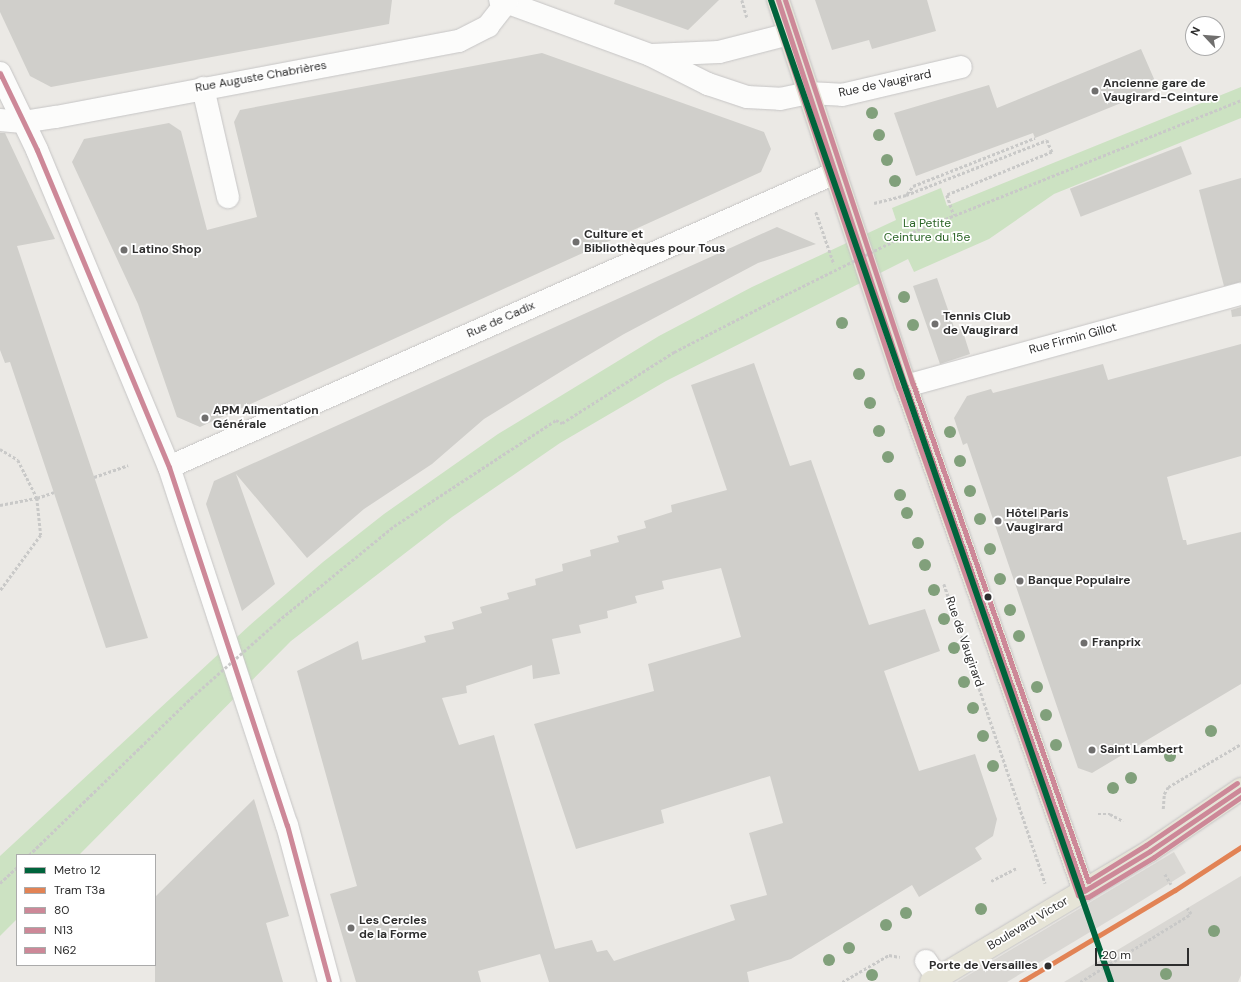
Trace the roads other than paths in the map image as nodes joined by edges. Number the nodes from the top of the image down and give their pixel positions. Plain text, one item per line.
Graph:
1 (778, 0) edge
2 (504, 1) edge
3 (789, 34) junction
4 (650, 55) junction
5 (961, 66) dead end
6 (0, 72) edge
7 (202, 88) junction
8 (808, 93) junction
9 (0, 120) edge
10 (24, 122) junction
11 (835, 173) junction
12 (228, 197) dead end
13 (1241, 294) edge
14 (906, 386) junction
15 (169, 467) junction
16 (1241, 789) edge
17 (1084, 891) junction
18 (932, 974) edge
19 (329, 982) edge

1 - 3 main road
2 - 4 street, Rue de Vaugirard
2 - 7 street, Rue Auguste Chabrières
3 - 4 street
3 - 8 main road
4 - 8 street, Rue de Vaugirard
5 - 8 street, Rue de Vaugirard
6 - 10 street
7 - 10 street, Rue Auguste Chabrières
7 - 12 street
8 - 11 main road
9 - 10 street, Rue Auguste Chabrières
10 - 15 street
11 - 14 main road
11 - 15 street, Rue de Cadix
13 - 14 street, Rue Firmin Gillot
14 - 17 main road
15 - 19 street
16 - 17 main road, Boulevard Victor
17 - 18 main road, Boulevard Victor

